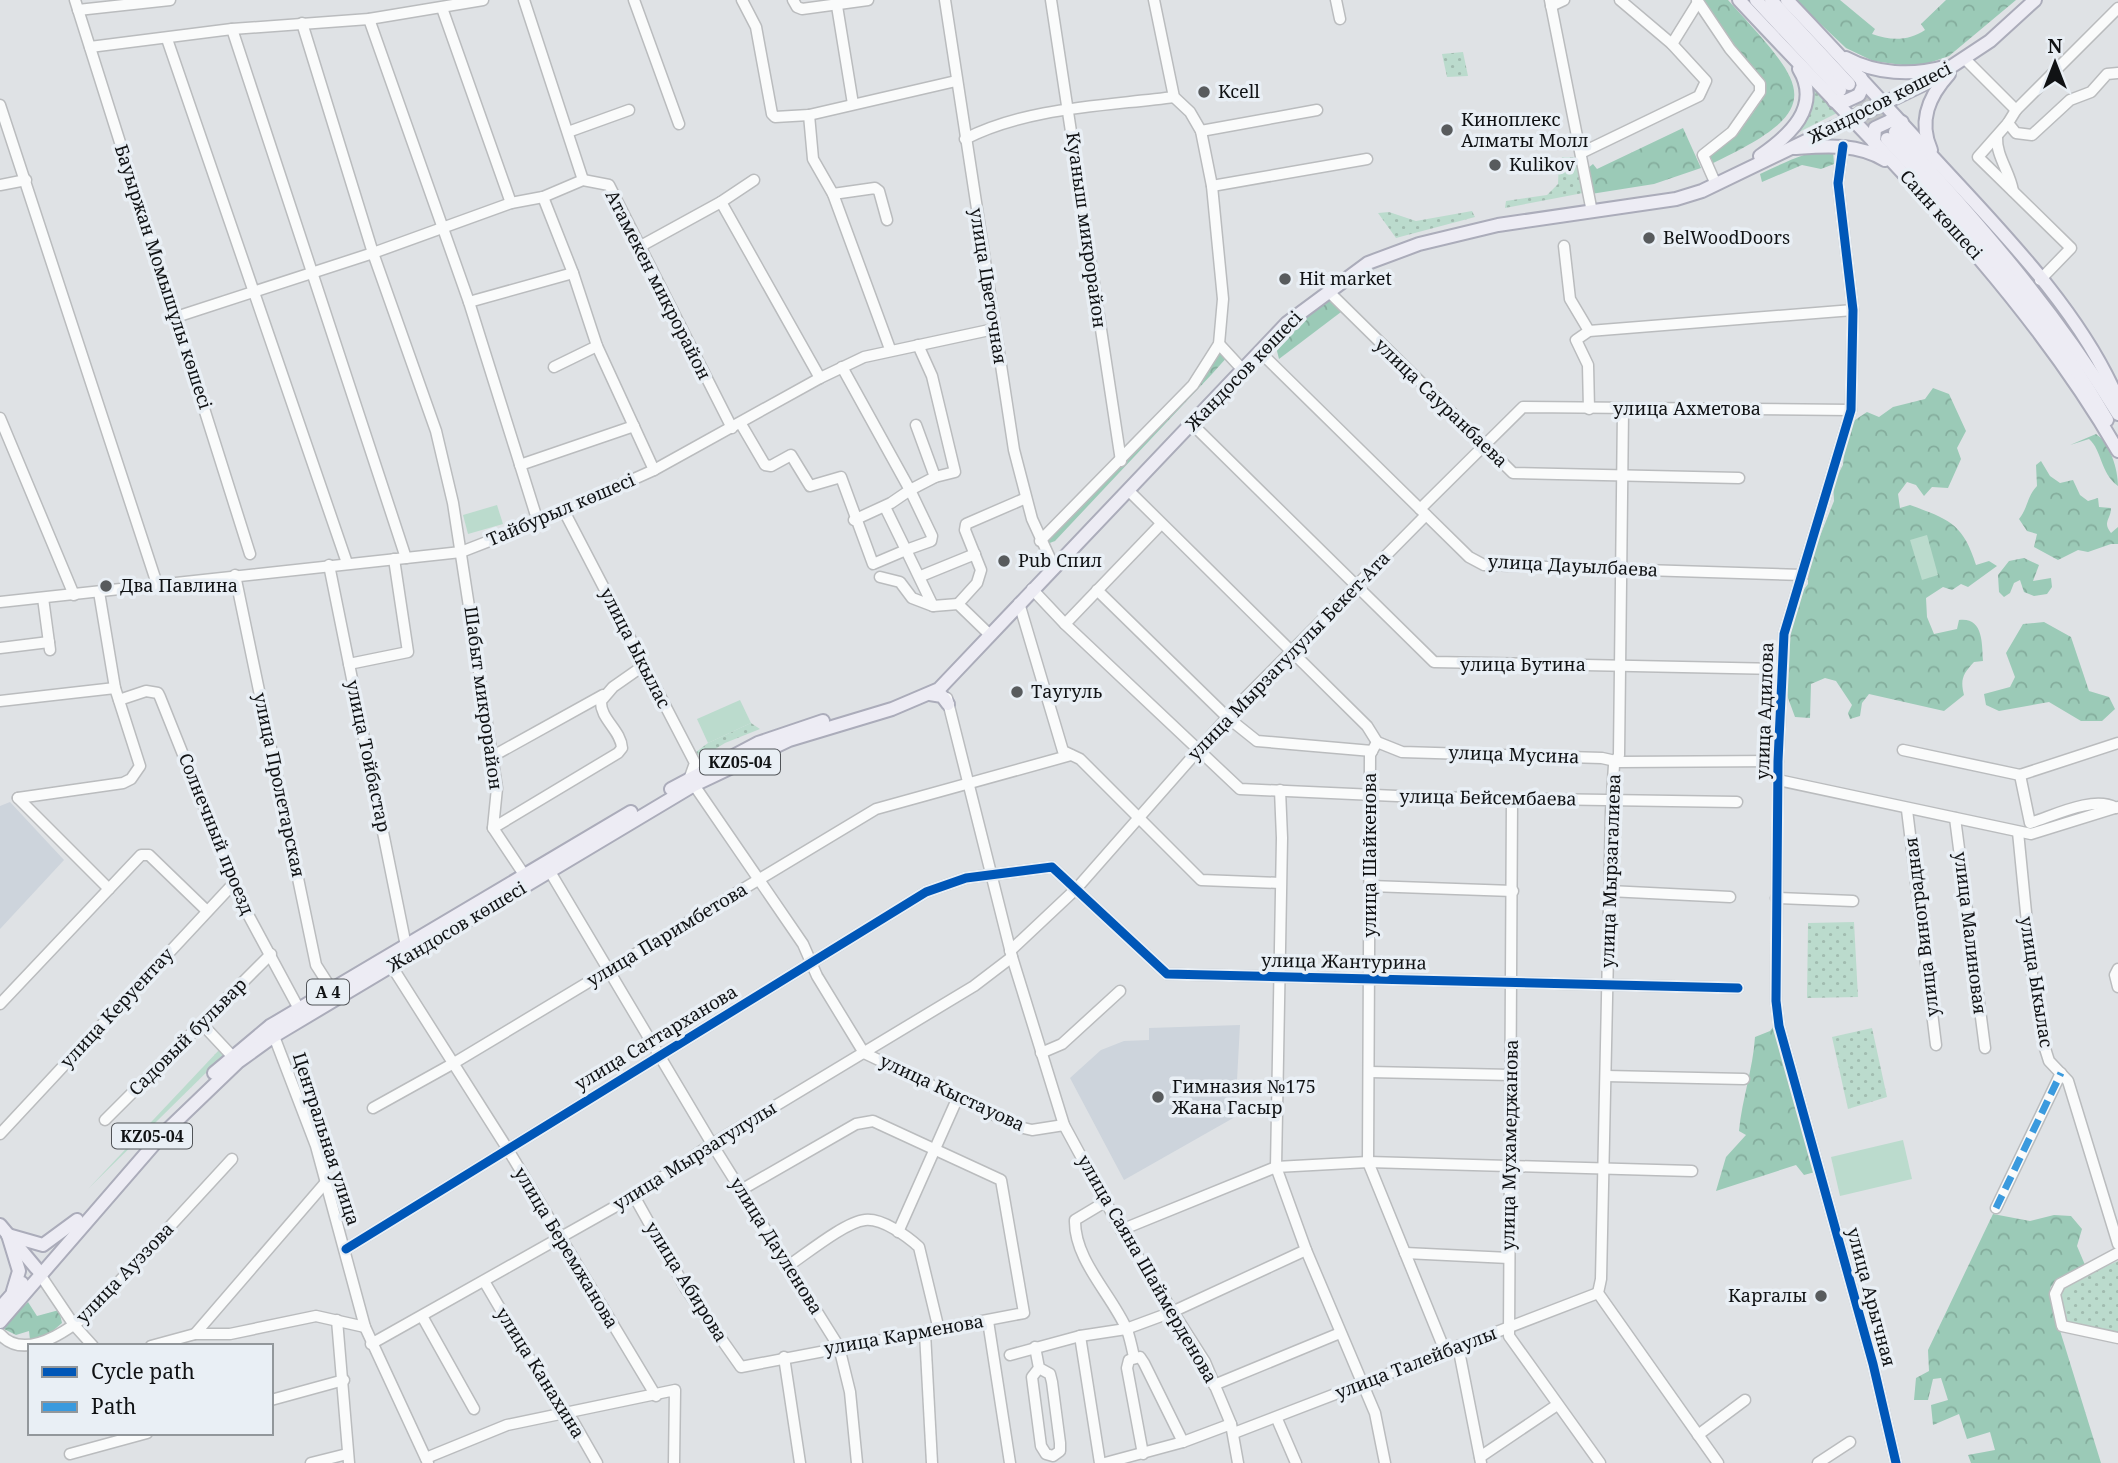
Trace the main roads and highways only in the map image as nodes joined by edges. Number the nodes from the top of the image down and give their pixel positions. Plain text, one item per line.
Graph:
1 (1739, 0) edge
2 (1756, 0) edge
3 (1771, 0) edge
4 (1787, 0) edge
5 (2035, 0) edge
6 (1835, 50) junction
7 (1791, 57) junction
8 (1962, 61) junction
9 (1846, 88) junction
10 (1884, 104) junction
11 (1851, 118) junction
12 (1889, 134) junction
13 (1788, 149) junction
14 (1936, 160) junction
15 (1753, 161) junction
16 (1902, 172) junction
17 (1630, 206) junction
18 (2118, 400) edge
19 (2118, 414) edge
20 (2118, 442) edge
21 (2118, 451) edge
22 (943, 683) junction
23 (930, 694) junction
24 (948, 704) road end
25 (692, 781) junction
26 (547, 868) junction
27 (406, 946) joint
28 (389, 962) junction
29 (272, 1031) junction
30 (232, 1056) joint
31 (77, 1220) junction
32 (4, 1230) edge
33 (38, 1271) junction
34 (1, 1307) edge
35 (0, 1322) edge

1 - 7 main road, Саин көшесі
2 - 9 main road, Саин көшесі
3 - 9 main road, Саин көшесі
4 - 6 main road, Саин көшесі
5 - 8 main road, Жандосов көшесі
6 - 8 main road
6 - 9 main road, Саин көшесі
7 - 9 main road, Саин көшесі
7 - 15 main road
8 - 10 main road, Жандосов көшесі
8 - 14 main road
9 - 10 main road, Саин көшесі
9 - 11 main road, Саин көшесі
10 - 11 main road, Жандосов көшесі / KZ05-04
10 - 12 main road, Саин көшесі
11 - 12 main road, Саин көшесі
11 - 13 main road, Жандосов көшесі / KZ05-04
12 - 14 main road, Саин көшесі
12 - 16 main road, Саин көшесі
12 - 19 main road, Саин көшесі
12 - 20 main road, Саин көшесі
13 - 15 main road, Жандосов көшесі / KZ05-04
13 - 16 main road
13 - 17 main road, Жандосов көшесі / KZ05-04
14 - 18 main road, Саин көшесі
15 - 17 main road, Жандосов көшесі / KZ05-04
16 - 21 main road, Саин көшесі
17 - 22 main road, Жандосов көшесі / KZ05-04
22 - 23 main road, Жандосов көшесі / KZ05-04
22 - 25 main road, Жандосов көшесі / KZ05-04
23 - 24 main road
23 - 25 main road, Жандосов көшесі / KZ05-04
25 - 26 main road, Жандосов көшесі / KZ05-04
26 - 27 main road, Жандосов көшесі / KZ05-04
26 - 28 main road, Жандосов көшесі / KZ05-04
27 - 28 main road, Жандосов көшесі / А 4
28 - 29 main road, Жандосов көшесі / KZ05-04
28 - 29 main road, Жандосов көшесі / А 4
29 - 30 main road, Жандосов көшесі / А 4
29 - 33 main road, Жандосов көшесі / KZ05-04
30 - 31 main road, Жандосов көшесі / KZ05-04
31 - 32 main road
31 - 33 main road, KZ05-04
32 - 33 main road
32 - 34 main road
33 - 34 main road, KZ05-04
33 - 35 main road, KZ05-04

